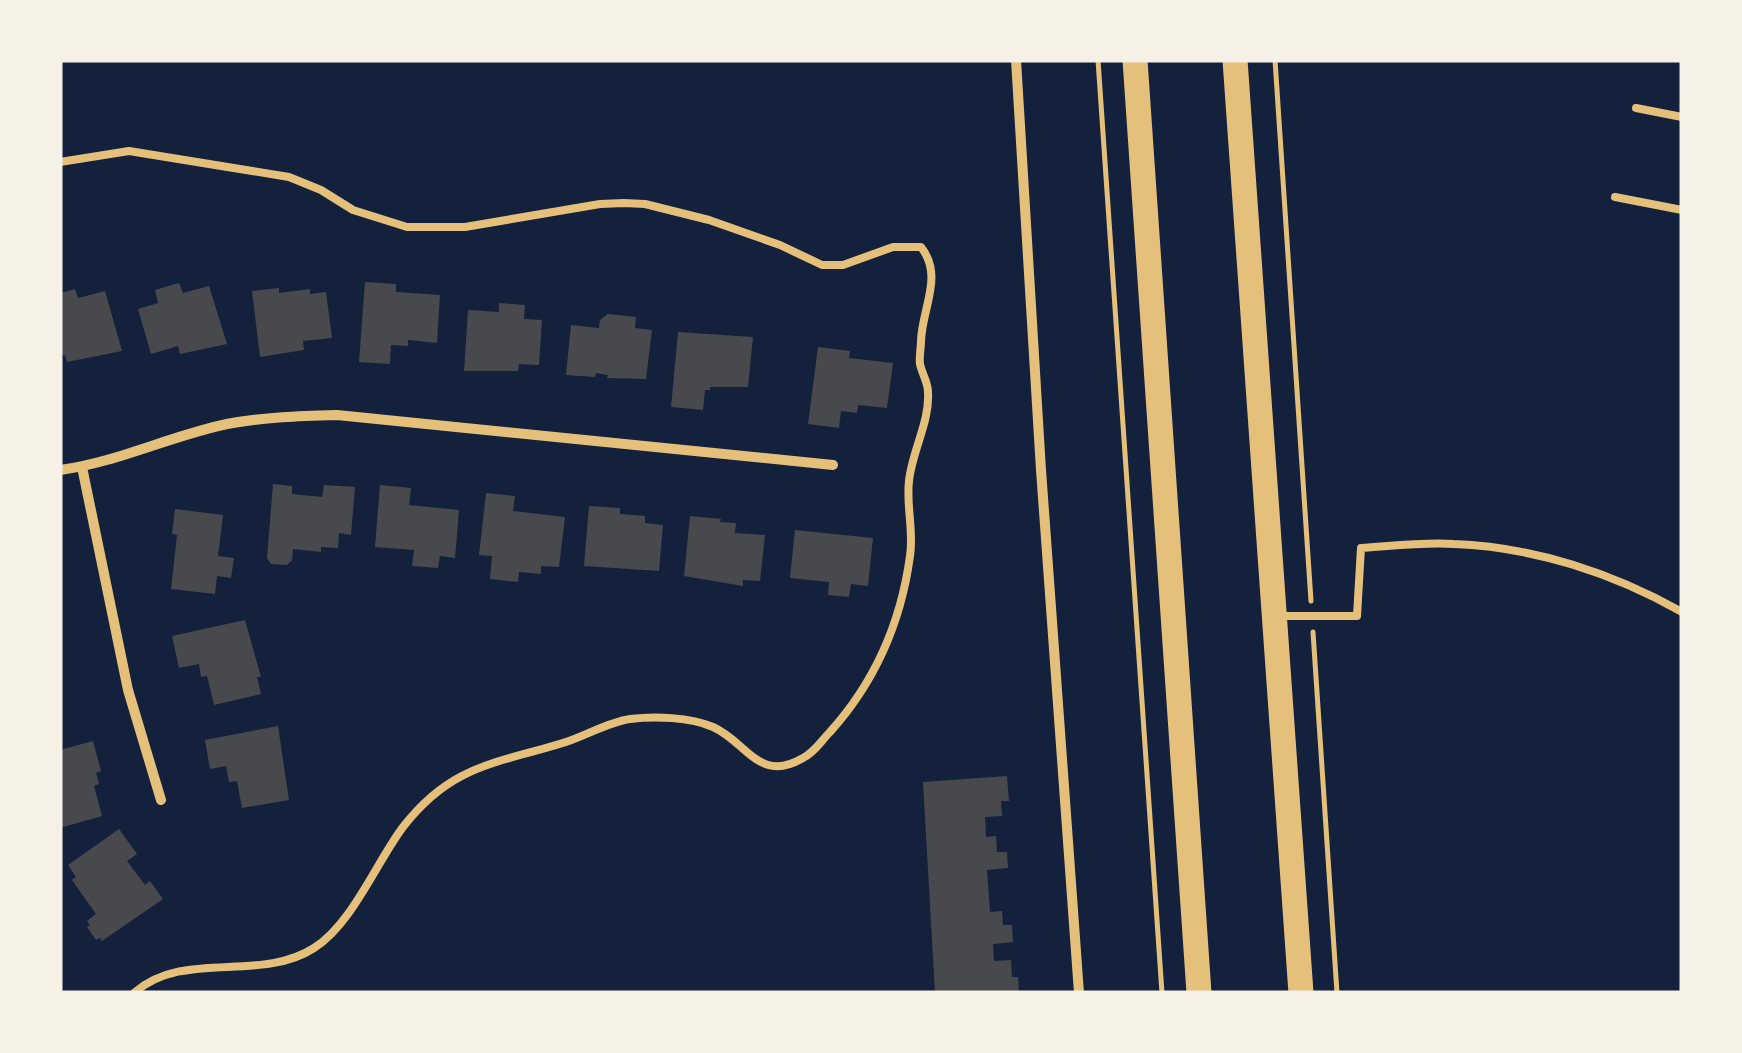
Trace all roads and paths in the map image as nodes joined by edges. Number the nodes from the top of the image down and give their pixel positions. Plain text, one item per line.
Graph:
1 (1016, 60) edge
2 (1098, 60) edge
3 (1134, 60) edge
4 (1235, 60) edge
5 (1275, 60) edge
6 (1636, 108) dead end
7 (1682, 117) edge
8 (60, 162) edge
9 (1615, 197) dead end
10 (1682, 210) edge
11 (832, 465) dead end
12 (82, 467) junction
13 (60, 470) edge
14 (1682, 612) edge
15 (1276, 616) junction
16 (1312, 616) junction
17 (161, 800) dead end
18 (134, 993) edge
19 (1078, 993) edge
20 (1162, 993) edge
21 (1199, 993) edge
22 (1301, 993) edge
23 (1337, 993) edge

1 - 19 street
2 - 20 path
3 - 21 main road
4 - 15 main road
5 - 16 path
6 - 7 lane
8 - 18 lane
9 - 10 lane
11 - 12 street
12 - 13 street
12 - 17 street
14 - 16 lane
15 - 16 lane
15 - 22 main road
16 - 23 path

